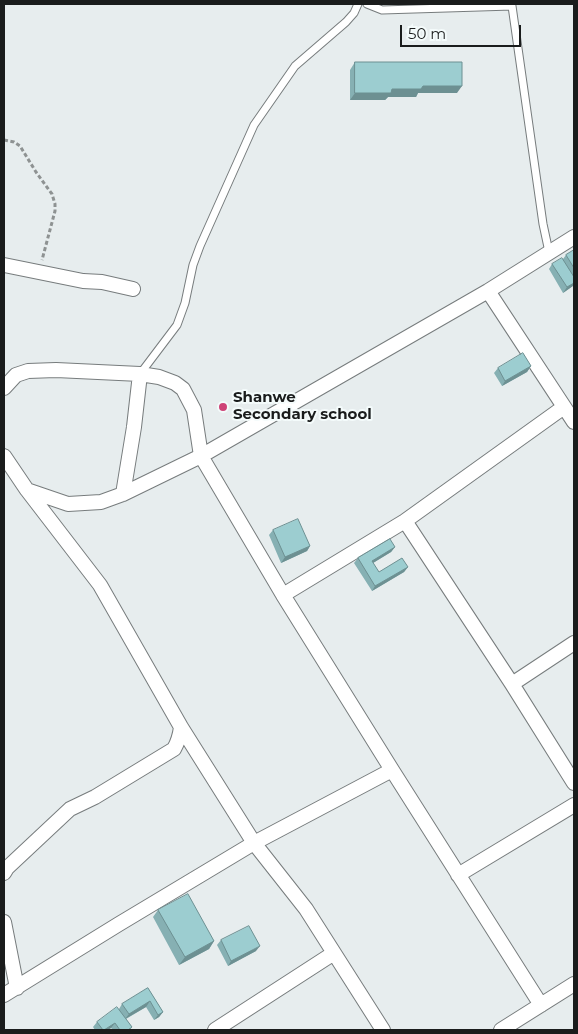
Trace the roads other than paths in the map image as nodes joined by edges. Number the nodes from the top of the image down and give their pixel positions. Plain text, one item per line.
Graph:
1 (358, 4) edge
2 (367, 4) edge
3 (512, 5) edge
4 (574, 237) edge
5 (549, 252) junction
6 (4, 265) edge
7 (133, 289) dead end
8 (488, 291) junction
9 (140, 374) junction
10 (4, 388) edge
11 (564, 407) junction
12 (574, 422) edge
13 (4, 456) edge
14 (201, 456) junction
15 (27, 490) junction
16 (123, 494) junction
17 (405, 521) junction
18 (283, 595) junction
19 (574, 643) edge
20 (512, 684) junction
21 (181, 727) junction
22 (392, 770) junction
23 (574, 783) edge
24 (574, 805) edge
25 (254, 843) junction
26 (4, 873) edge
27 (458, 875) junction
28 (4, 922) edge
29 (334, 953) junction
30 (574, 984) edge
31 (17, 988) junction
32 (4, 995) edge
33 (541, 1005) junction
34 (215, 1030) edge
35 (383, 1030) edge
36 (501, 1030) edge

1 - 9 lane
2 - 3 lane
3 - 5 lane
4 - 5 street
5 - 8 street
6 - 7 street
8 - 11 street
8 - 14 street
9 - 10 street
9 - 14 street
9 - 16 street
11 - 12 street
11 - 17 street
13 - 15 street
14 - 16 street
14 - 18 street
15 - 16 street
15 - 21 street
17 - 18 street
17 - 20 street
18 - 22 street
19 - 20 street
20 - 23 street
21 - 25 street
21 - 26 street
22 - 25 street
22 - 27 street
24 - 27 street
25 - 29 street
25 - 31 street
27 - 33 street
28 - 31 street
29 - 34 street
29 - 35 street
30 - 33 street
31 - 32 street
33 - 36 street

